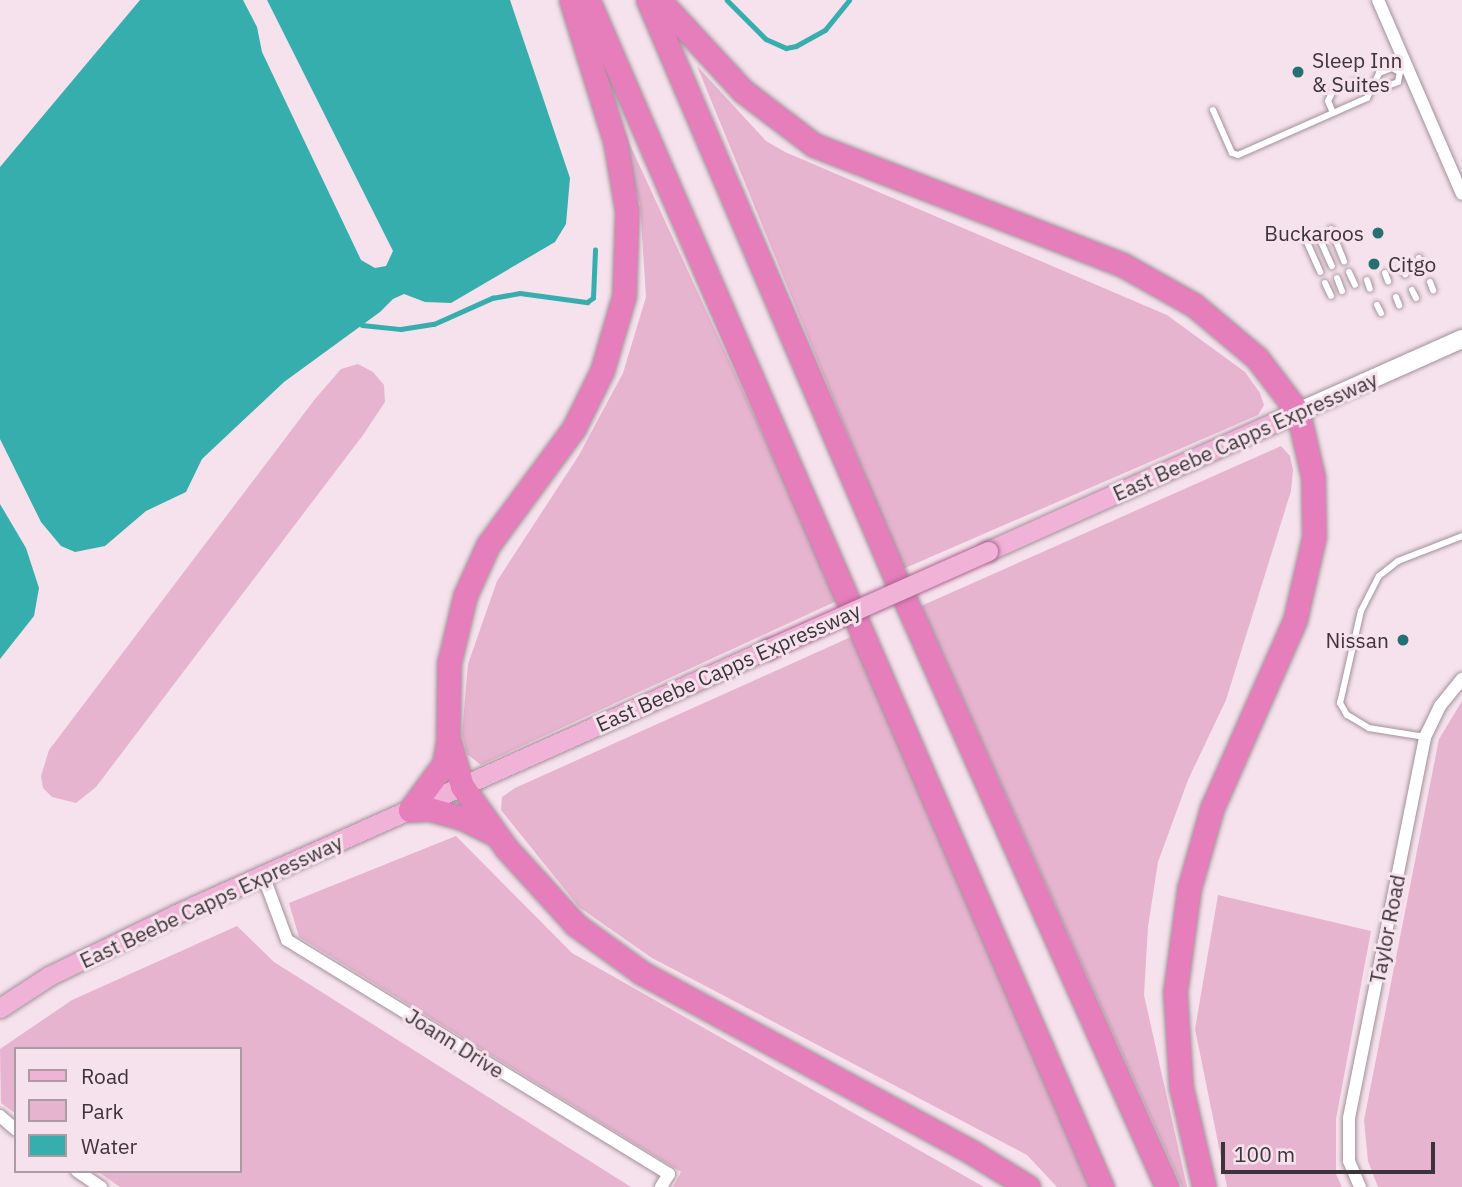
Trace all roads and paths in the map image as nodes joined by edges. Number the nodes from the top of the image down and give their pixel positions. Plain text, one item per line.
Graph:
1 (571, 0) edge
2 (587, 0) edge
3 (648, 0) edge
4 (659, 0) edge
5 (1378, 0) edge
6 (1404, 70) junction
7 (1350, 85) dead end
8 (1374, 86) junction
9 (1332, 93) dead end
10 (1213, 110) dead end
11 (1333, 113) junction
12 (1462, 194) edge
13 (1331, 229) dead end
14 (1318, 235) dead end
15 (1306, 240) dead end
16 (1419, 258) dead end
17 (1344, 261) dead end
18 (1332, 266) dead end
19 (1402, 266) dead end
20 (1423, 266) dead end
21 (1320, 272) dead end
22 (1349, 272) dead end
23 (1385, 273) dead end
24 (1405, 274) dead end
25 (1337, 278) dead end
26 (1367, 281) dead end
27 (1388, 281) dead end
28 (1430, 282) dead end
29 (1325, 283) dead end
30 (1355, 285) dead end
31 (1370, 289) dead end
32 (1412, 290) dead end
33 (1433, 290) dead end
34 (1342, 291) dead end
35 (1331, 296) dead end
36 (1396, 297) dead end
37 (1416, 298) dead end
38 (1377, 305) dead end
39 (1399, 305) dead end
40 (1381, 313) dead end
41 (1462, 339) edge
42 (1298, 412) junction
43 (1462, 536) edge
44 (1462, 679) edge
45 (448, 737) junction
46 (1425, 737) junction
47 (462, 786) junction
48 (410, 810) junction
49 (495, 834) junction
50 (263, 875) junction
51 (0, 1008) edge
52 (0, 1116) edge
53 (14, 1128) edge
54 (80, 1173) edge
55 (101, 1187) edge
56 (661, 1187) edge
57 (1028, 1187) edge
58 (1102, 1187) edge
59 (1167, 1187) edge
60 (1204, 1187) edge
61 (1360, 1187) edge

1 - 45 highway
2 - 58 highway
3 - 59 highway
4 - 42 highway
5 - 6 street
6 - 8 lane
6 - 8 lane
6 - 12 street
7 - 8 lane
8 - 11 lane
9 - 11 lane
10 - 11 lane
13 - 17 lane
14 - 18 lane
15 - 21 lane
16 - 20 lane
19 - 24 lane
22 - 30 lane
23 - 27 lane
25 - 34 lane
26 - 31 lane
28 - 33 lane
29 - 35 lane
32 - 37 lane
36 - 39 lane
38 - 40 lane
41 - 42 main road, East Beebe Capps Expressway
42 - 47 main road, East Beebe Capps Expressway, bridge
42 - 60 highway
43 - 46 lane
44 - 46 street, Taylor Road
45 - 47 highway
45 - 48 highway
46 - 61 street, Taylor Road
47 - 48 main road, East Beebe Capps Expressway
47 - 49 highway
48 - 49 highway
48 - 50 main road, East Beebe Capps Expressway
49 - 57 highway
50 - 51 main road, East Beebe Capps Expressway
50 - 56 street, Joann Drive
52 - 53 street
54 - 55 street

